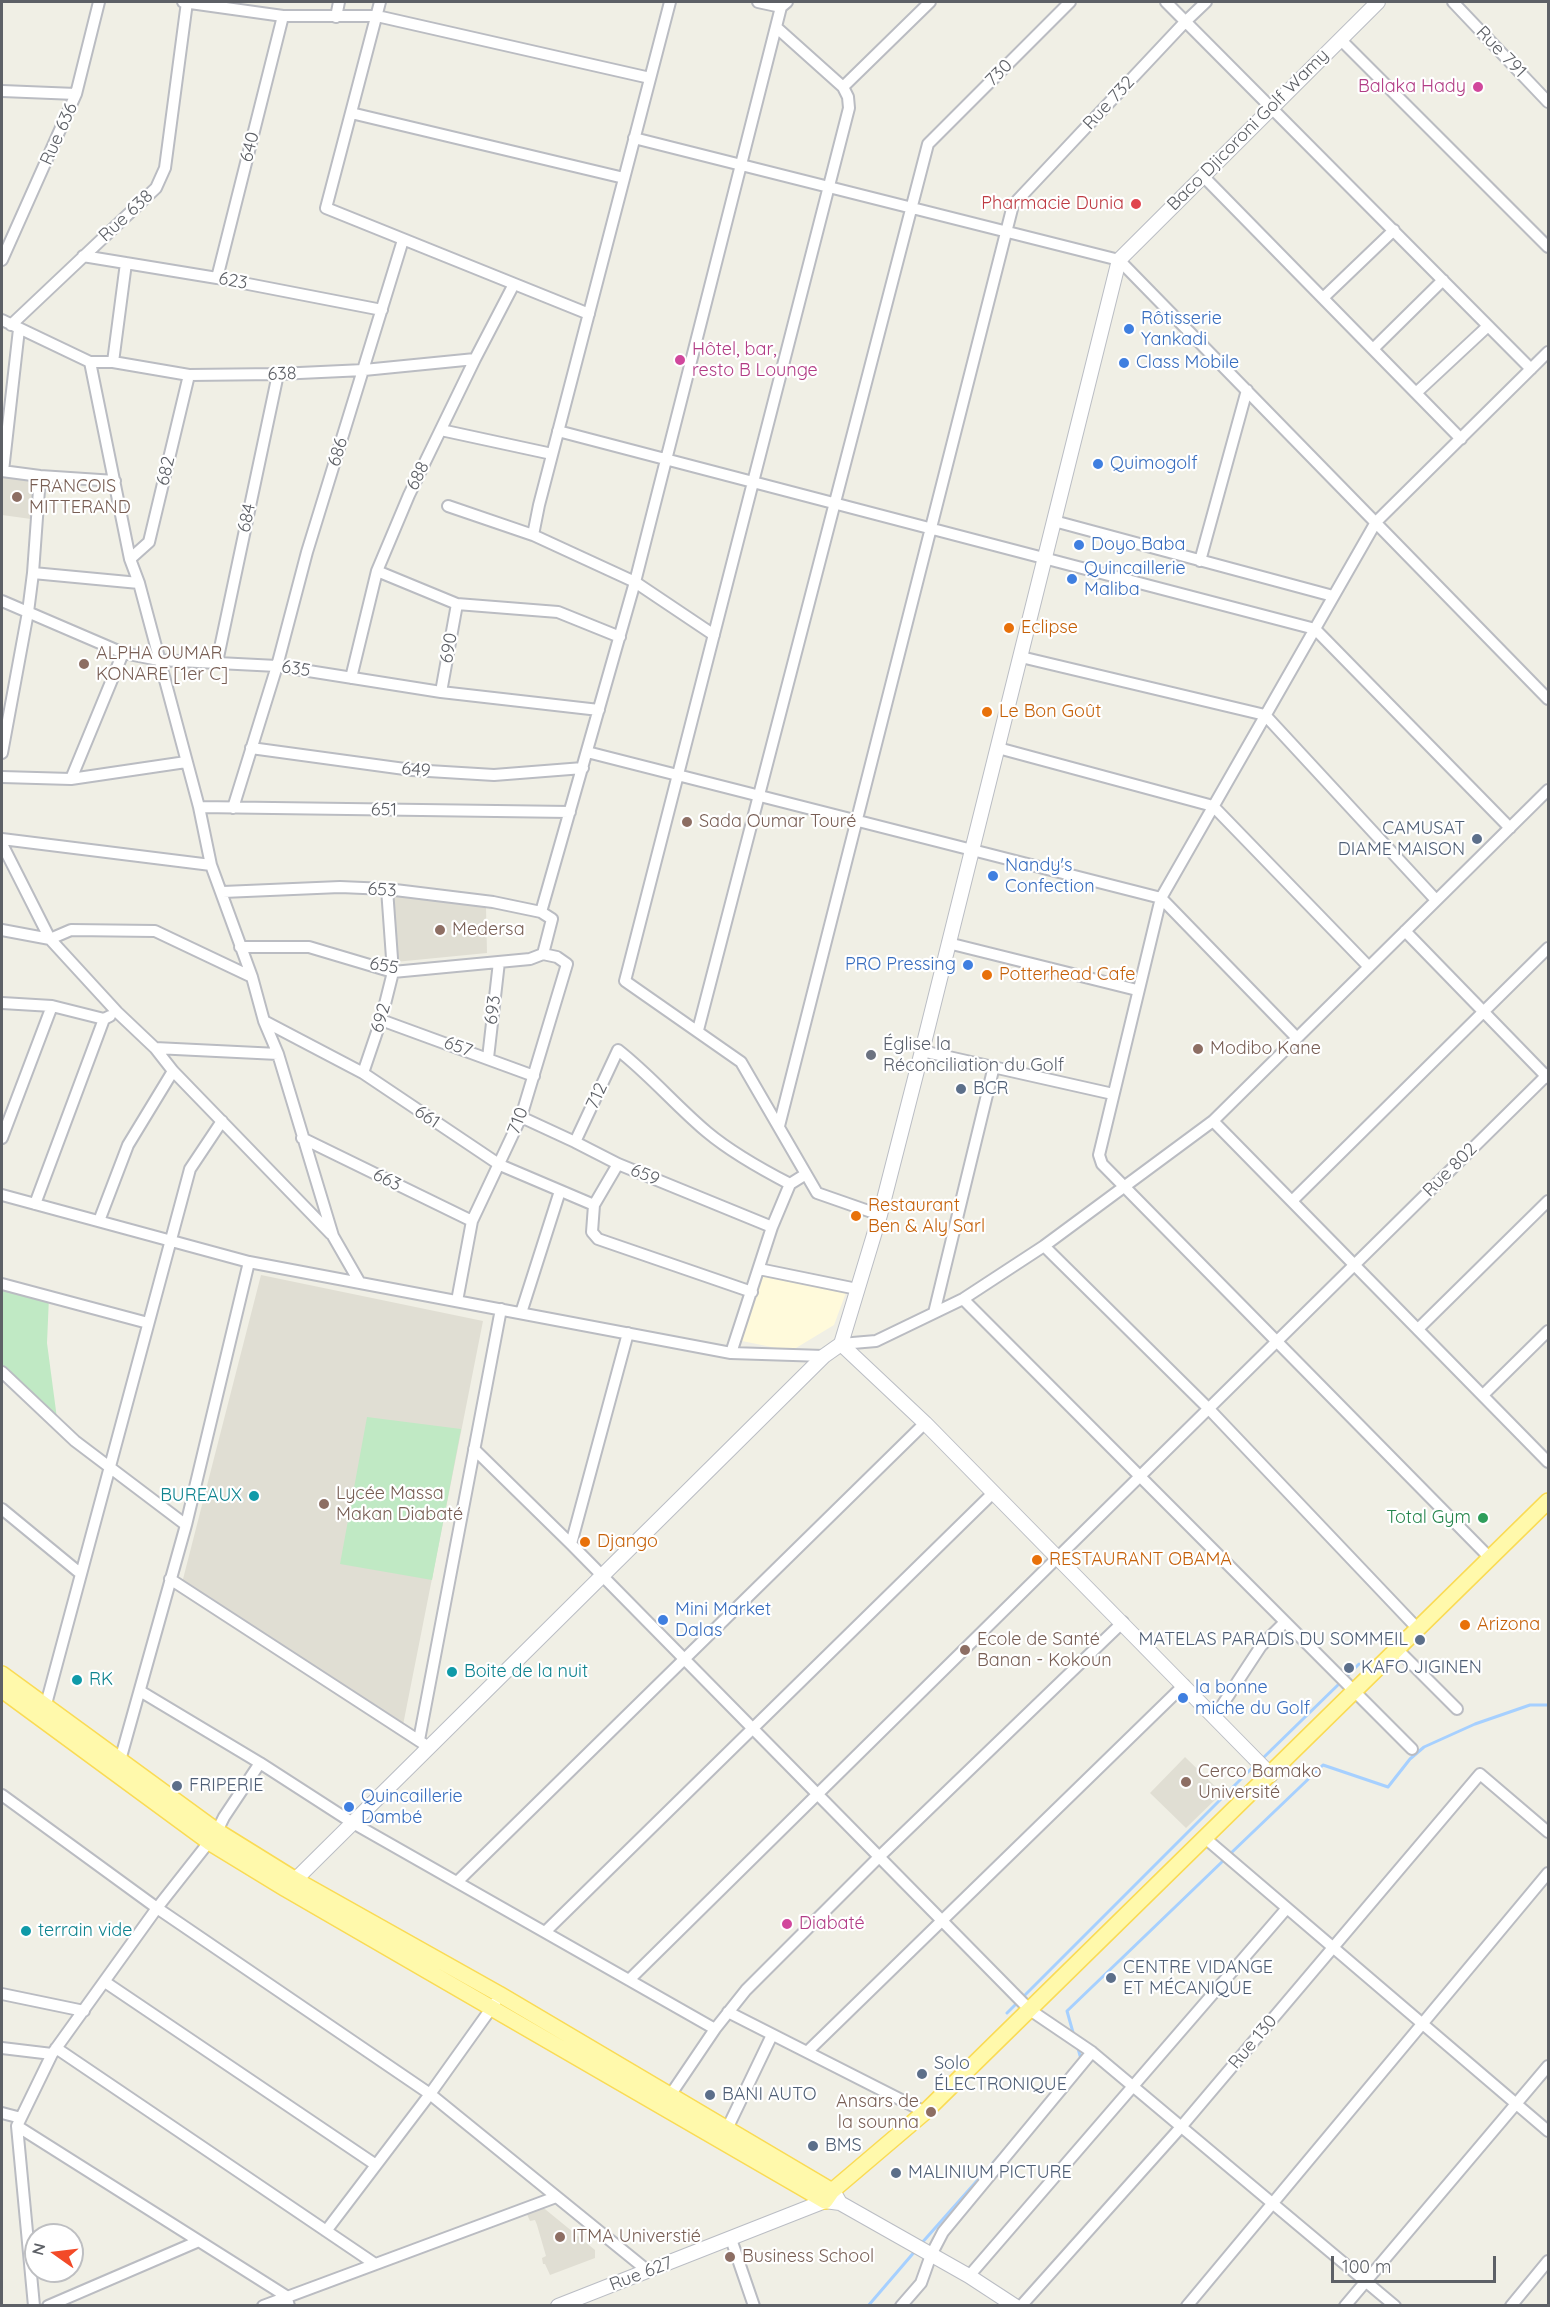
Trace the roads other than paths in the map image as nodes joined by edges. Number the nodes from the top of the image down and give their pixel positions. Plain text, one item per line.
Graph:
1 (99, 2) edge
2 (186, 2) edge
3 (263, 2) edge
4 (339, 2) edge
5 (380, 2) edge
6 (670, 2) edge
7 (758, 2) edge
8 (930, 2) edge
9 (1070, 2) edge
10 (1166, 2) edge
11 (1206, 2) edge
12 (1378, 2) edge
13 (1453, 2) edge
14 (784, 4) edge
15 (261, 15) junction
16 (283, 16) junction
17 (376, 16) junction
18 (336, 17) junction
19 (1185, 22) junction
20 (776, 27) junction
21 (1340, 39) junction
22 (650, 78) junction
23 (843, 87) junction
24 (2, 91) edge
25 (76, 94) junction
26 (1548, 102) edge
27 (1272, 106) junction
28 (351, 113) junction
29 (634, 138) junction
30 (741, 165) junction
31 (1203, 176) junction
32 (624, 178) junction
33 (828, 187) junction
34 (912, 208) junction
35 (1394, 230) junction
36 (1007, 231) junction
37 (403, 240) junction
38 (1548, 247) edge
39 (83, 256) junction
40 (2, 260) edge
41 (1119, 260) junction
42 (126, 263) junction
43 (217, 278) junction
44 (1443, 280) junction
45 (514, 284) junction
46 (1323, 298) junction
47 (381, 310) junction
48 (589, 314) junction
49 (10, 325) edge
50 (1488, 326) junction
51 (1373, 349) junction
52 (1548, 352) edge
53 (475, 359) junction
54 (114, 362) junction
55 (90, 363) junction
56 (1531, 369) junction
57 (364, 370) junction
58 (278, 374) junction
59 (189, 375) junction
60 (1247, 390) junction
61 (1416, 393) junction
62 (441, 430) junction
63 (558, 431) junction
64 (1461, 439) junction
65 (552, 454) junction
66 (667, 460) junction
67 (2, 471) edge
68 (40, 476) junction
69 (115, 481) junction
70 (753, 482) junction
71 (835, 504) junction
72 (448, 506) dead end
73 (1054, 521) junction
74 (1376, 522) junction
75 (931, 529) junction
76 (533, 535) junction
77 (1045, 558) junction
78 (130, 559) junction
79 (1200, 561) junction
80 (377, 571) junction
81 (33, 573) junction
82 (635, 582) junction
83 (139, 584) junction
84 (1333, 596) junction
85 (2, 601) edge
86 (457, 604) junction
87 (28, 612) junction
88 (1315, 629) junction
89 (714, 635) junction
90 (620, 637) junction
91 (123, 653) junction
92 (1021, 657) junction
93 (159, 660) junction
94 (217, 662) junction
95 (277, 666) junction
96 (351, 678) junction
97 (441, 692) junction
98 (1548, 699) edge
99 (599, 710) junction
100 (1265, 715) junction
101 (251, 748) junction
102 (998, 748) junction
103 (587, 752) junction
104 (2, 753) edge
105 (186, 762) junction
106 (583, 768) junction
107 (678, 774) junction
108 (2, 777) edge
109 (71, 779) junction
110 (1548, 790) edge
111 (759, 795) junction
112 (1213, 806) junction
113 (199, 807) junction
114 (233, 808) junction
115 (570, 812) junction
116 (857, 821) junction
117 (1510, 828) junction
118 (2, 839) edge
119 (2, 844) edge
120 (972, 850) junction
121 (211, 865) junction
122 (387, 889) junction
123 (223, 892) junction
124 (1161, 898) junction
125 (1436, 900) junction
126 (541, 912) junction
127 (2, 930) edge
128 (1405, 931) junction
129 (50, 939) junction
130 (948, 944) junction
131 (240, 947) junction
132 (1548, 948) edge
133 (543, 954) junction
134 (499, 962) junction
135 (1369, 967) junction
136 (393, 972) junction
137 (252, 977) junction
138 (1137, 990) junction
139 (2, 1003) edge
140 (52, 1006) junction
141 (117, 1012) junction
142 (1484, 1012) junction
143 (104, 1019) junction
144 (381, 1020) junction
145 (264, 1021) junction
146 (698, 1030) junction
147 (1297, 1038) junction
148 (155, 1048) junction
149 (922, 1051) junction
150 (278, 1054) junction
151 (488, 1058) junction
152 (994, 1066) junction
153 (173, 1071) junction
154 (363, 1073) junction
155 (534, 1076) junction
156 (1548, 1076) edge
157 (1113, 1094) junction
158 (521, 1117) junction
159 (222, 1121) junction
160 (1213, 1121) junction
161 (779, 1126) junction
162 (2, 1138) edge
163 (302, 1138) junction
164 (575, 1142) junction
165 (618, 1164) junction
166 (500, 1165) junction
167 (806, 1174) junction
168 (790, 1184) junction
169 (1124, 1186) junction
170 (560, 1191) junction
171 (2, 1195) edge
172 (1292, 1201) junction
173 (1548, 1201) edge
174 (34, 1204) junction
175 (594, 1205) junction
176 (880, 1215) junction
177 (99, 1221) junction
178 (472, 1221) junction
179 (772, 1227) junction
180 (333, 1236) junction
181 (171, 1241) junction
182 (1044, 1246) junction
183 (249, 1262) junction
184 (1354, 1265) junction
185 (759, 1269) junction
186 (360, 1283) junction
187 (2, 1284) edge
188 (857, 1289) junction
189 (752, 1292) junction
190 (963, 1299) junction
191 (457, 1301) junction
192 (501, 1309) junction
193 (521, 1313) junction
194 (934, 1313) junction
195 (148, 1323) junction
196 (1418, 1329) junction
197 (1548, 1331) edge
198 (628, 1333) junction
199 (1277, 1341) junction
200 (841, 1344) junction
201 (731, 1353) junction
202 (824, 1356) junction
203 (2, 1372) edge
204 (1483, 1395) junction
205 (1208, 1408) junction
206 (925, 1423) junction
207 (474, 1449) junction
208 (1548, 1462) edge
209 (110, 1468) junction
210 (1139, 1476) junction
211 (993, 1493) junction
212 (1548, 1501) edge
213 (2, 1509) edge
214 (186, 1525) junction
215 (571, 1544) junction
216 (1058, 1556) junction
217 (1490, 1558) junction
218 (81, 1574) junction
219 (602, 1576) junction
220 (170, 1579) junction
221 (1123, 1622) junction
222 (1285, 1622) junction
223 (1418, 1629) junction
224 (1397, 1649) junction
225 (684, 1659) junction
226 (2, 1674) edge
227 (1184, 1685) junction
228 (2, 1690) edge
229 (140, 1691) junction
230 (1354, 1691) junction
231 (45, 1707) junction
232 (1457, 1708) dead end
233 (1215, 1716) junction
234 (752, 1728) junction
235 (424, 1744) junction
236 (1412, 1749) dead end
237 (260, 1763) junction
238 (117, 1767) junction
239 (1270, 1775) junction
240 (817, 1794) junction
241 (2, 1795) edge
242 (353, 1823) junction
243 (1548, 1832) edge
244 (213, 1836) junction
245 (1205, 1838) junction
246 (879, 1857) junction
247 (1548, 1873) edge
248 (457, 1882) junction
249 (291, 1884) junction
250 (157, 1908) junction
251 (1287, 1908) junction
252 (942, 1921) junction
253 (545, 1932) junction
254 (1333, 1947) junction
255 (629, 1980) junction
256 (105, 1982) junction
257 (2, 1994) edge
258 (499, 1994) junction
259 (492, 2009) junction
260 (1030, 2010) junction
261 (84, 2011) junction
262 (728, 2012) junction
263 (1423, 2024) junction
264 (715, 2029) junction
265 (772, 2034) junction
266 (2, 2048) edge
267 (54, 2051) junction
268 (807, 2052) junction
269 (1092, 2052) junction
270 (1548, 2066) edge
271 (1134, 2087) junction
272 (430, 2094) junction
273 (666, 2102) junction
274 (1516, 2104) junction
275 (925, 2112) junction
276 (2, 2113) edge
277 (19, 2122) junction
278 (1181, 2127) junction
279 (727, 2129) junction
280 (1548, 2132) edge
281 (376, 2165) junction
282 (556, 2197) junction
283 (832, 2198) junction
284 (1272, 2203) junction
285 (326, 2231) junction
286 (731, 2240) junction
287 (200, 2241) junction
288 (925, 2252) junction
289 (1548, 2261) edge
290 (375, 2264) junction
291 (648, 2271) junction
292 (969, 2276) junction
293 (1366, 2281) junction
294 (288, 2301) edge
295 (34, 2306) edge
296 (48, 2306) edge
297 (263, 2306) edge
298 (558, 2306) edge
299 (754, 2306) edge
300 (901, 2306) edge
301 (1015, 2306) edge
302 (1021, 2306) edge
303 (1187, 2306) edge
304 (1345, 2306) edge
305 (1395, 2306) edge
306 (1511, 2306) edge

1 - 25 street, Rue 636
2 - 15 street
2 - 39 street, Rue 638
3 - 15 street
4 - 18 street
5 - 17 street
6 - 22 street
7 - 14 street
8 - 23 street
9 - 34 street, 730
10 - 19 street
11 - 19 street, Rue 732
12 - 21 street, Baco Djicoroni Golf Wamy
13 - 26 street, Rue 791
14 - 20 street
15 - 16 street
16 - 18 street
16 - 43 street, 640
17 - 18 street
17 - 22 street
17 - 28 street
19 - 27 street
19 - 36 street, Rue 732
20 - 23 street
20 - 30 street
21 - 27 street, Baco Djicoroni Golf Wamy
21 - 38 street
22 - 29 street
23 - 33 street
24 - 25 street
25 - 40 street, Rue 636
27 - 31 street, Baco Djicoroni Golf Wamy
27 - 35 street
28 - 32 street
28 - 37 street
29 - 30 street
29 - 32 street
30 - 33 street
30 - 66 street
31 - 41 street, Baco Djicoroni Golf Wamy
31 - 46 street
32 - 48 street
33 - 34 street
33 - 70 street
34 - 36 street
34 - 71 street
35 - 44 street
35 - 46 street
36 - 41 street
36 - 75 street
37 - 45 street
37 - 47 street, 686
39 - 42 street, 623
39 - 49 street, Rue 638
41 - 60 street
41 - 73 street
42 - 43 street, 623
42 - 54 street
43 - 47 street, 623
44 - 50 street
44 - 51 street
45 - 48 street
45 - 53 street, 688
46 - 51 street
47 - 57 street, 686
48 - 63 street
49 - 55 street
49 - 67 street
50 - 56 street
50 - 61 street
51 - 61 street
52 - 56 street
53 - 57 street, 638
53 - 62 street, 688
54 - 55 street, 638
54 - 59 street, 638
55 - 69 street
56 - 64 street
57 - 58 street, 638
57 - 95 street, 686
58 - 59 street, 638
58 - 94 street, 684
59 - 78 street, 682
60 - 74 street
60 - 79 street
61 - 64 street
62 - 65 street
62 - 80 street, 688
63 - 65 street
63 - 66 street
64 - 74 street
65 - 76 street
66 - 70 street
66 - 82 street
67 - 68 street
68 - 69 street
68 - 81 street
69 - 78 street
70 - 71 street
70 - 89 street
71 - 75 street
71 - 111 street
72 - 76 street
73 - 77 street
73 - 79 street
74 - 84 street
74 - 98 street
75 - 77 street
75 - 116 street
76 - 82 street
77 - 88 street
77 - 92 street
78 - 83 street
79 - 84 street
80 - 86 street
80 - 96 street, 688
81 - 83 street
81 - 87 street
82 - 89 street
82 - 90 street
83 - 93 street
84 - 88 street
85 - 87 street, 635
86 - 90 street
86 - 97 street, 690
87 - 91 street, 635
87 - 104 street
88 - 100 street
88 - 117 street
89 - 107 street
90 - 99 street
91 - 93 street, 635
91 - 109 street
92 - 100 street
92 - 102 street
93 - 94 street, 635
93 - 105 street
94 - 95 street, 635
95 - 96 street, 635
95 - 101 street, 686
96 - 97 street, 635
97 - 99 street, 635
99 - 103 street
100 - 112 street
100 - 125 street
101 - 106 street, 649
101 - 114 street, 686
102 - 112 street
102 - 120 street
103 - 106 street
103 - 107 street
105 - 109 street
105 - 113 street
106 - 115 street
107 - 111 street
107 - 146 street
108 - 109 street
110 - 117 street
111 - 116 street
111 - 146 street
112 - 124 street
112 - 135 street
113 - 114 street, 651
113 - 121 street
114 - 115 street, 651
115 - 126 street
116 - 120 street
116 - 161 street
117 - 125 street
118 - 121 street
119 - 129 street
120 - 124 street
120 - 130 street
121 - 123 street
122 - 123 street, 653
122 - 126 street, 653
122 - 136 street, 692
123 - 131 street
124 - 138 street
124 - 147 street
125 - 128 street
126 - 133 street
127 - 129 street
128 - 135 street
128 - 142 street
129 - 137 street
129 - 141 street
130 - 138 street
130 - 149 street
131 - 136 street, 655
131 - 137 street
132 - 142 street
133 - 134 street, 655
133 - 155 street, 710
134 - 136 street, 655
134 - 151 street, 693
135 - 147 street
136 - 144 street, 692
137 - 145 street
138 - 157 street
139 - 140 street
140 - 143 street
140 - 162 street
141 - 143 street
141 - 148 street
142 - 156 street
142 - 172 street
143 - 174 street
144 - 151 street, 657
144 - 154 street, 692
145 - 150 street
145 - 154 street, 661
146 - 161 street
147 - 160 street
148 - 150 street
148 - 153 street
149 - 152 street
149 - 176 street
150 - 163 street
151 - 155 street, 657
152 - 157 street
152 - 194 street
153 - 159 street
153 - 177 street
154 - 166 street, 661
155 - 158 street, 710
156 - 184 street, Rue 802
157 - 169 street
158 - 164 street, 659
158 - 166 street, 710
159 - 180 street
159 - 181 street
160 - 169 street
160 - 172 street
161 - 167 street
163 - 178 street, 663
163 - 180 street
164 - 165 street, 659
164 - 168 street, 712
165 - 175 street
165 - 179 street, 659
166 - 170 street, 661
166 - 178 street, 710
167 - 168 street
167 - 176 street
168 - 179 street
169 - 182 street
169 - 199 street
170 - 175 street, 661
170 - 193 street
171 - 174 street
172 - 184 street
173 - 196 street
174 - 177 street
175 - 189 street
176 - 188 street
177 - 181 street
178 - 191 street, 710
179 - 185 street
180 - 186 street
181 - 183 street
181 - 195 street
182 - 190 street
182 - 205 street
183 - 186 street
183 - 214 street
184 - 196 street
184 - 199 street, Rue 802
185 - 188 street
185 - 189 street
186 - 191 street
187 - 195 street
188 - 200 street
189 - 201 street
190 - 194 street
190 - 210 street
191 - 192 street
192 - 193 street
192 - 207 street
193 - 198 street
194 - 200 street
195 - 209 street
196 - 204 street
197 - 204 street
198 - 201 street
198 - 215 street
199 - 205 street, Rue 802
199 - 217 street
200 - 202 street
200 - 206 street
201 - 202 street
202 - 219 street
203 - 209 street
204 - 208 street
205 - 210 street, Rue 802
205 - 223 street
206 - 211 street
206 - 225 street
207 - 215 street
207 - 235 street
209 - 214 street
209 - 218 street
210 - 216 street, Rue 802
210 - 222 street
211 - 216 street
211 - 234 street
212 - 217 main road
213 - 218 street
214 - 220 street
215 - 219 street
216 - 221 street
216 - 240 street, Rue 802
217 - 223 main road
218 - 231 street
219 - 225 street
219 - 235 street
220 - 229 street
220 - 235 street
221 - 227 street
221 - 246 street
222 - 230 street
222 - 233 street
223 - 224 main road
224 - 230 main road
224 - 232 street
225 - 234 street
225 - 248 street
226 - 231 main road
227 - 233 street
227 - 252 street
228 - 238 main road
229 - 237 street
229 - 238 street
230 - 236 street
230 - 239 main road
231 - 238 main road
233 - 239 street
234 - 240 street
234 - 253 street
235 - 242 street
237 - 242 street
237 - 244 street
238 - 244 main road
239 - 245 main road
240 - 246 street
240 - 255 street, Rue 802
241 - 250 street
242 - 248 street
242 - 249 street
243 - 254 street, Rue 130
244 - 249 main road
244 - 250 street
245 - 251 street
245 - 260 main road
246 - 252 street
246 - 262 street
247 - 263 street
248 - 253 street
249 - 258 main road
249 - 259 main road
250 - 256 street
250 - 272 street
251 - 254 street
251 - 271 street
252 - 260 street
252 - 268 street
253 - 255 street
254 - 263 street
254 - 278 street, Rue 130
255 - 264 street
256 - 261 street
256 - 281 street
257 - 261 street
258 - 259 street
258 - 273 main road
259 - 272 street
259 - 273 main road
260 - 269 street
260 - 275 main road
261 - 267 street
262 - 264 street
262 - 265 street
263 - 274 street
263 - 284 street
264 - 273 street
265 - 268 street
265 - 279 street
266 - 267 street
267 - 277 street
267 - 285 street
268 - 275 street
269 - 271 street
269 - 288 street
270 - 274 street
271 - 278 street
271 - 292 street
272 - 281 street
272 - 282 street
273 - 279 main road
273 - 283 main road
274 - 280 street
274 - 293 street
275 - 283 main road
276 - 277 street
277 - 287 street
277 - 295 street
278 - 284 street
278 - 302 street, Rue 130
279 - 283 main road
281 - 285 street
282 - 290 street
282 - 291 street
283 - 286 street, Rue 627
283 - 288 street
284 - 293 street
284 - 303 street
285 - 290 street
286 - 291 street, Rue 627
286 - 299 street
287 - 294 street
287 - 296 street
288 - 292 street
288 - 300 street
289 - 306 street
290 - 294 street
291 - 298 street, Rue 627
292 - 301 street
293 - 304 street
293 - 305 street
294 - 297 street

